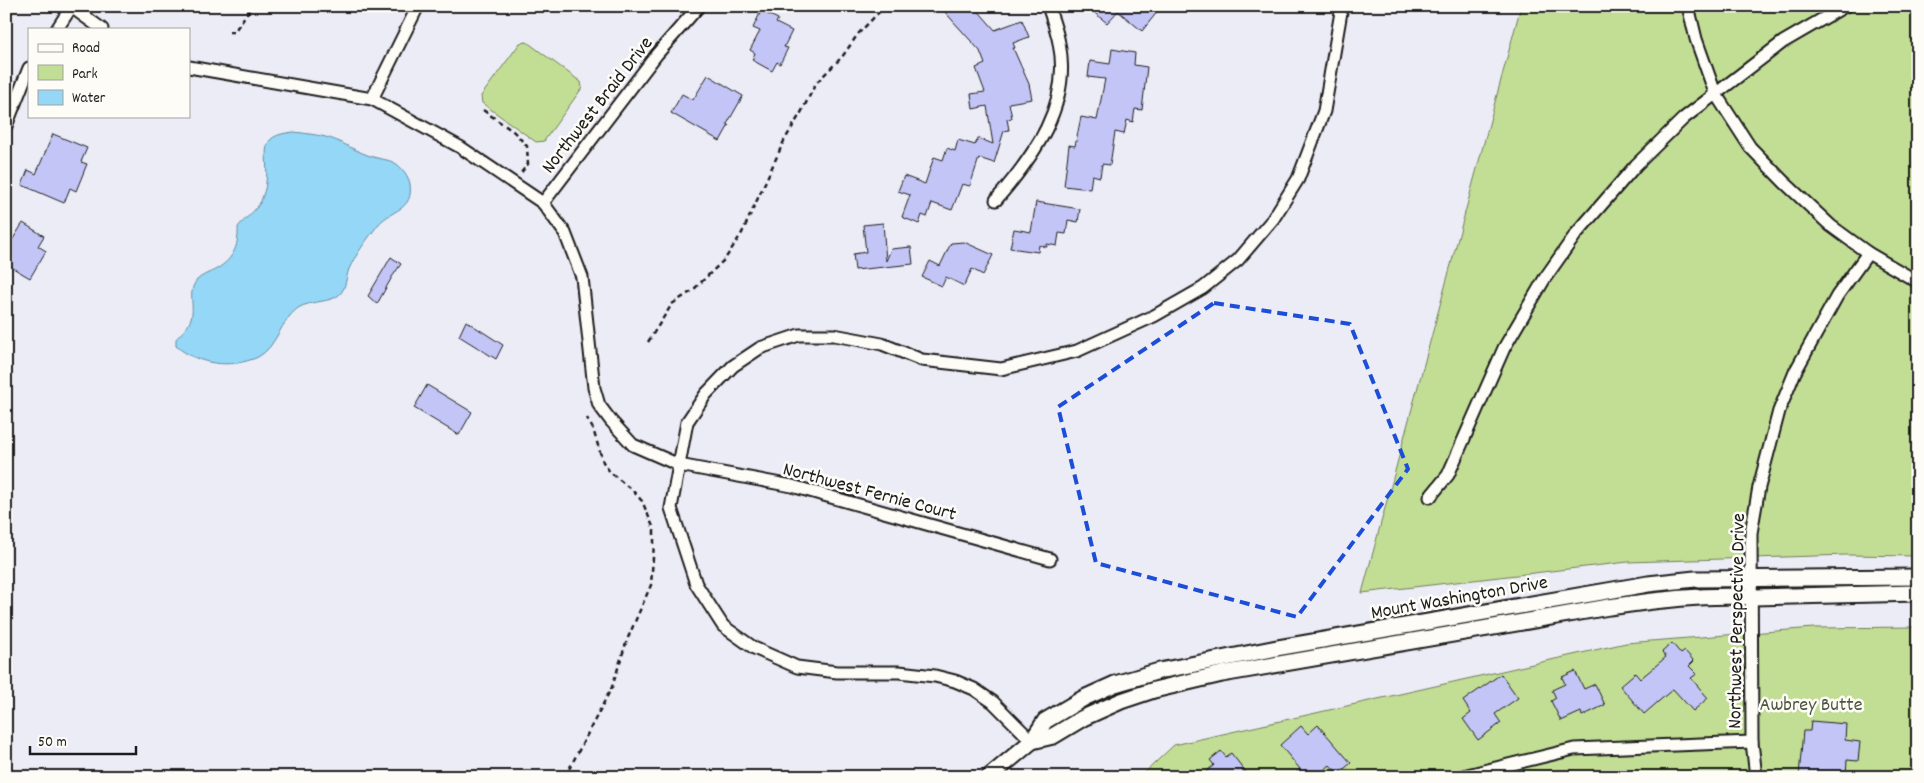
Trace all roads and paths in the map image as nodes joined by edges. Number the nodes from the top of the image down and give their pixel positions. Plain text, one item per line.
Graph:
1 (252, 6) edge
2 (418, 6) edge
3 (699, 6) edge
4 (884, 6) edge
5 (1048, 6) edge
6 (1342, 6) edge
7 (1688, 6) edge
8 (1845, 6) edge
9 (72, 7) edge
10 (58, 28) edge
11 (101, 28) edge
12 (229, 32) dead end
13 (190, 67) edge
14 (28, 71) edge
15 (1715, 93) junction
16 (372, 99) junction
17 (484, 110) dead end
18 (6, 126) edge
19 (519, 175) dead end
20 (996, 200) dead end
21 (543, 203) junction
22 (1868, 253) junction
23 (1918, 282) edge
24 (648, 342) dead end
25 (587, 418) dead end
26 (678, 465) junction
27 (1430, 497) dead end
28 (1050, 559) dead end
29 (1918, 577) edge
30 (1752, 578) junction
31 (1918, 593) edge
32 (1753, 596) junction
33 (1032, 741) junction
34 (1752, 742) junction
35 (565, 777) edge
36 (989, 777) edge
37 (1459, 777) edge
38 (1756, 777) edge

1 - 12 path
2 - 16 street
3 - 21 street, Northwest Braid Drive
4 - 24 path
5 - 20 street
6 - 26 street
7 - 15 street
8 - 15 street
9 - 10 street
9 - 11 street
13 - 16 street, Northwest Fernie Court
14 - 18 street
15 - 22 street
15 - 27 street
16 - 21 street, Northwest Fernie Court
17 - 19 path
21 - 26 street, Northwest Fernie Court
22 - 23 street
22 - 30 street, Northwest Perspective Drive
25 - 35 path
26 - 28 street, Northwest Fernie Court
26 - 33 street
29 - 30 main road, Mount Washington Drive
30 - 32 street, Northwest Perspective Drive
30 - 33 main road, Mount Washington Drive
31 - 32 main road, Mount Washington Drive
32 - 33 main road, Mount Washington Drive
32 - 34 street, Northwest Perspective Drive
33 - 36 main road, Mount Washington Drive
34 - 37 street
34 - 38 street, Northwest Perspective Drive

